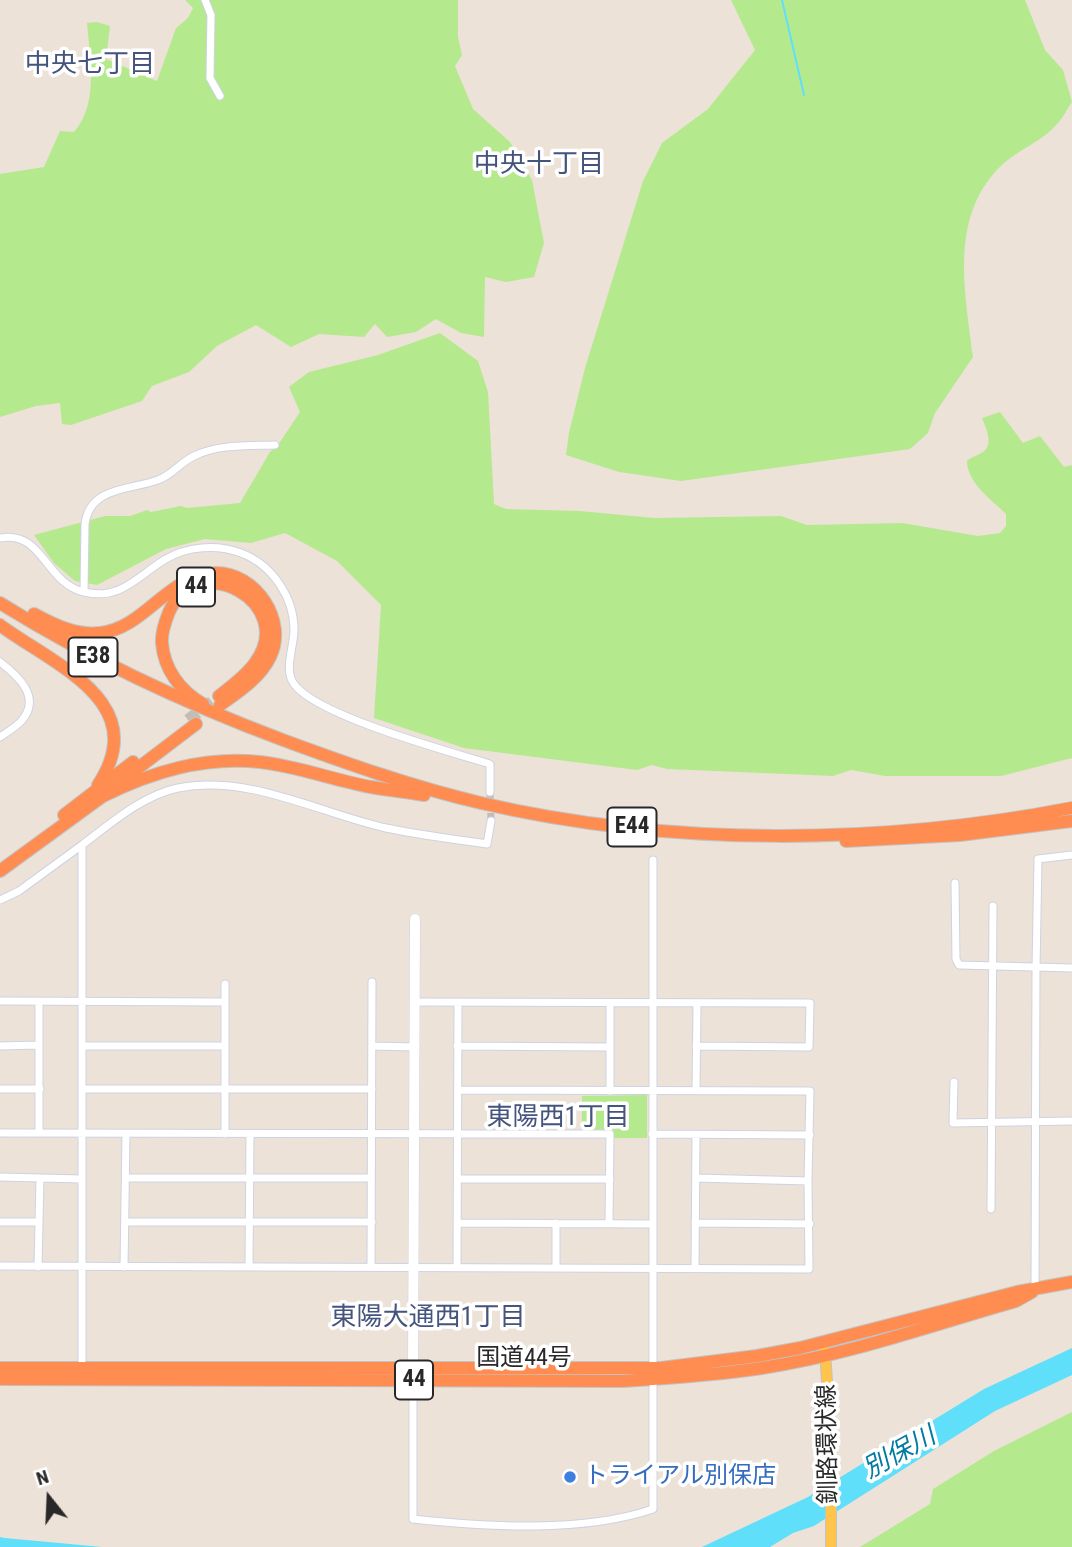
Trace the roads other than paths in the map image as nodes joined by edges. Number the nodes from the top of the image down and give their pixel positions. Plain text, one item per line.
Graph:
1 (205, 0) edge
2 (220, 96) dead end
3 (275, 445) dead end
4 (0, 538) edge
5 (84, 592) junction
6 (0, 596) edge
7 (0, 603) edge
8 (0, 610) edge
9 (0, 625) edge
10 (0, 662) edge
11 (204, 713) junction
12 (238, 723) junction
13 (0, 737) edge
14 (490, 792) tunnel mouth
15 (99, 794) junction
16 (425, 795) junction
17 (1072, 808) edge
18 (491, 821) tunnel mouth
19 (1072, 821) edge
20 (82, 845) junction
21 (1072, 856) edge
22 (653, 860) dead end
23 (0, 864) edge
24 (0, 871) edge
25 (955, 883) dead end
26 (0, 900) edge
27 (993, 906) dead end
28 (415, 919) dead end
29 (993, 966) junction
30 (1072, 968) edge
31 (1036, 969) junction
32 (372, 982) dead end
33 (225, 984) dead end
34 (0, 1001) edge
35 (39, 1001) junction
36 (83, 1001) junction
37 (224, 1002) junction
38 (416, 1002) junction
39 (458, 1002) junction
40 (654, 1003) junction
41 (697, 1003) junction
42 (610, 1004) junction
43 (0, 1045) edge
44 (39, 1045) junction
45 (82, 1046) junction
46 (225, 1046) junction
47 (372, 1046) junction
48 (457, 1046) junction
49 (696, 1046) junction
50 (415, 1047) junction
51 (609, 1047) junction
52 (954, 1082) dead end
53 (0, 1089) edge
54 (40, 1089) junction
55 (372, 1089) junction
56 (83, 1090) junction
57 (224, 1090) junction
58 (458, 1090) junction
59 (695, 1090) junction
60 (610, 1091) junction
61 (653, 1091) junction
62 (1036, 1121) junction
63 (1072, 1121) edge
64 (992, 1122) junction
65 (0, 1133) edge
66 (39, 1133) junction
67 (82, 1133) junction
68 (126, 1134) junction
69 (225, 1134) junction
70 (250, 1134) junction
71 (372, 1134) junction
72 (414, 1135) junction
73 (458, 1135) junction
74 (652, 1135) junction
75 (696, 1135) junction
76 (810, 1135) junction
77 (0, 1177) edge
78 (40, 1178) junction
79 (82, 1178) junction
80 (126, 1178) junction
81 (249, 1178) junction
82 (372, 1178) junction
83 (696, 1178) junction
84 (458, 1179) junction
85 (610, 1179) junction
86 (808, 1181) junction
87 (991, 1209) dead end
88 (250, 1221) junction
89 (0, 1222) edge
90 (39, 1222) junction
91 (125, 1222) junction
92 (372, 1222) junction
93 (457, 1223) junction
94 (556, 1223) junction
95 (609, 1223) junction
96 (695, 1223) junction
97 (652, 1224) junction
98 (810, 1224) junction
99 (0, 1266) edge
100 (82, 1266) junction
101 (124, 1266) junction
102 (38, 1267) junction
103 (249, 1267) junction
104 (371, 1267) junction
105 (414, 1267) junction
106 (457, 1267) junction
107 (556, 1267) junction
108 (653, 1268) junction
109 (695, 1268) junction
110 (1072, 1282) edge
111 (1035, 1290) junction
112 (824, 1348) junction
113 (0, 1368) edge
114 (652, 1373) junction
115 (82, 1374) junction
116 (413, 1375) junction
117 (0, 1379) edge
118 (831, 1547) edge

1 - 2 street
3 - 5 street
4 - 5 street
5 - 14 street
6 - 11 highway
7 - 11 highway, E38
8 - 11 highway, E38
9 - 15 highway
10 - 13 street
11 - 12 highway, E44
11 - 12 highway, 44
11 - 15 highway, 44
11 - 16 highway, E44
12 - 17 highway, E44
15 - 16 highway
15 - 23 highway
15 - 24 highway
16 - 19 highway, E44
18 - 20 street
20 - 26 street
20 - 36 street
21 - 31 street
22 - 40 street
25 - 29 street
27 - 29 street
28 - 38 street
29 - 31 street
29 - 64 street
30 - 31 street
31 - 62 street
32 - 47 street
33 - 37 street
34 - 35 street
35 - 36 street
35 - 44 street
36 - 37 street
36 - 45 street
37 - 46 street
38 - 39 street
38 - 50 street
39 - 42 street
39 - 48 street
40 - 41 street
40 - 42 street
40 - 61 street
41 - 49 street
41 - 49 street
42 - 51 street
43 - 44 street
44 - 54 street
45 - 46 street
45 - 56 street
46 - 57 street
47 - 50 street
47 - 55 street
48 - 51 street
48 - 58 street
49 - 59 street
50 - 72 street
51 - 60 street
52 - 64 street
53 - 54 street
54 - 66 street
55 - 57 street
55 - 71 street
56 - 57 street
56 - 67 street
57 - 69 street
58 - 60 street
58 - 73 street
59 - 61 street
59 - 76 street
60 - 61 street
61 - 74 street
62 - 63 street
62 - 64 street
62 - 111 street
64 - 87 street
65 - 66 street
66 - 67 street
67 - 68 street
67 - 79 street
68 - 69 street
68 - 80 street
69 - 70 street
70 - 71 street
70 - 81 street
71 - 72 street
71 - 82 street
72 - 73 street
72 - 105 street
73 - 84 street
73 - 85 street
74 - 75 street
74 - 97 street
75 - 76 street
75 - 83 street
76 - 86 street
77 - 78 street
78 - 79 street
78 - 90 street
79 - 100 street
80 - 81 street
80 - 91 street
81 - 82 street
81 - 88 street
82 - 92 street
83 - 86 street
83 - 96 street
84 - 85 street
84 - 93 street
85 - 95 street
86 - 98 street
88 - 91 street
88 - 92 street
88 - 103 street
89 - 90 street
90 - 102 street
91 - 101 street
92 - 104 street
93 - 94 street
93 - 106 street
94 - 95 street
94 - 107 street
95 - 97 street
96 - 98 street
96 - 109 street
97 - 108 street
98 - 109 street
99 - 102 street
100 - 101 street
100 - 102 street
100 - 115 street
101 - 103 street
103 - 104 street
104 - 105 street
105 - 106 street
105 - 116 street
106 - 107 street
107 - 108 street
108 - 109 street
108 - 114 street
110 - 111 highway, 国道44号 / 44
111 - 112 highway, 国道44号 / 44
112 - 114 highway, 国道44号 / 44
112 - 118 main road, 釧路環状線
113 - 115 highway, 国道44号 / 44
114 - 116 highway, 国道44号 / 44
114 - 116 street
115 - 116 highway, 国道44号 / 44
115 - 117 highway, 国道44号 / 44

